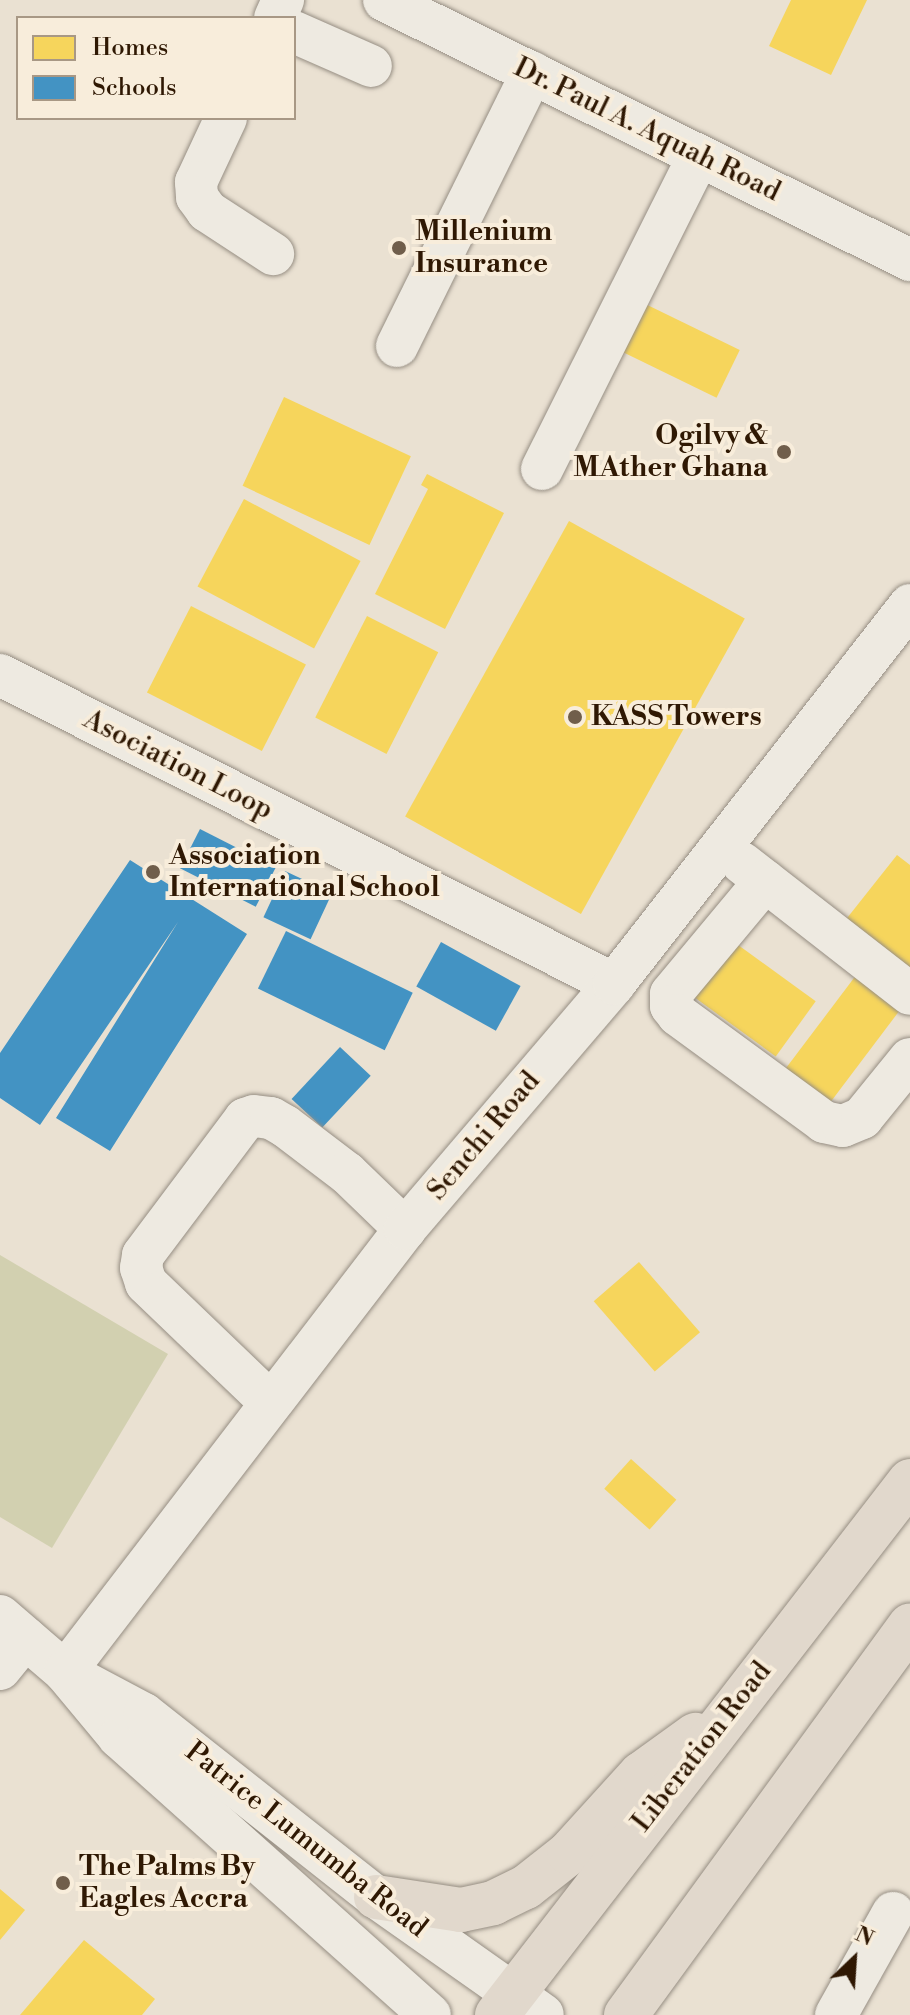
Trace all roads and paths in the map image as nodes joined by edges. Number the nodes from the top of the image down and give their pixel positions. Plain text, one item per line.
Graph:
1 (384, 0) edge
2 (296, 33) edge
3 (371, 66) dead end
4 (532, 73) junction
5 (225, 120) edge
6 (699, 156) junction
7 (273, 254) dead end
8 (910, 260) edge
9 (397, 346) dead end
10 (542, 469) dead end
11 (910, 605) edge
12 (0, 675) edge
13 (723, 847) junction
14 (765, 881) junction
15 (614, 984) junction
16 (910, 994) edge
17 (910, 1059) edge
18 (405, 1229) junction
19 (271, 1403) junction
20 (910, 1481) edge
21 (910, 1626) edge
22 (8, 1641) edge
23 (65, 1672) junction
24 (722, 1721) junction
25 (376, 1897) junction
26 (893, 1913) dead end
27 (515, 2010) edge
28 (430, 2015) edge
29 (626, 2015) edge
30 (836, 2015) edge

1 - 4 street, Dr. Paul A. Aquah Road
2 - 3 street
4 - 6 street, Dr. Paul A. Aquah Road
4 - 9 street
5 - 7 street
6 - 8 street, Dr. Paul A. Aquah Road
6 - 10 street
11 - 13 street, Senchi Road
12 - 15 street, Asociation Loop
13 - 14 street
13 - 15 street, Senchi Road
14 - 16 street
14 - 17 street
15 - 18 street, Senchi Road
18 - 19 street, Senchi Road
18 - 19 street
19 - 23 street, Senchi Road
20 - 24 highway, Liberation Road
21 - 29 highway
22 - 23 street, Patrice Lumumba Road
23 - 25 street, Patrice Lumumba Road
23 - 28 street, Patrice Lumumba Road
24 - 25 highway
24 - 27 highway, Liberation Road
25 - 27 street, Patrice Lumumba Road
26 - 30 street

